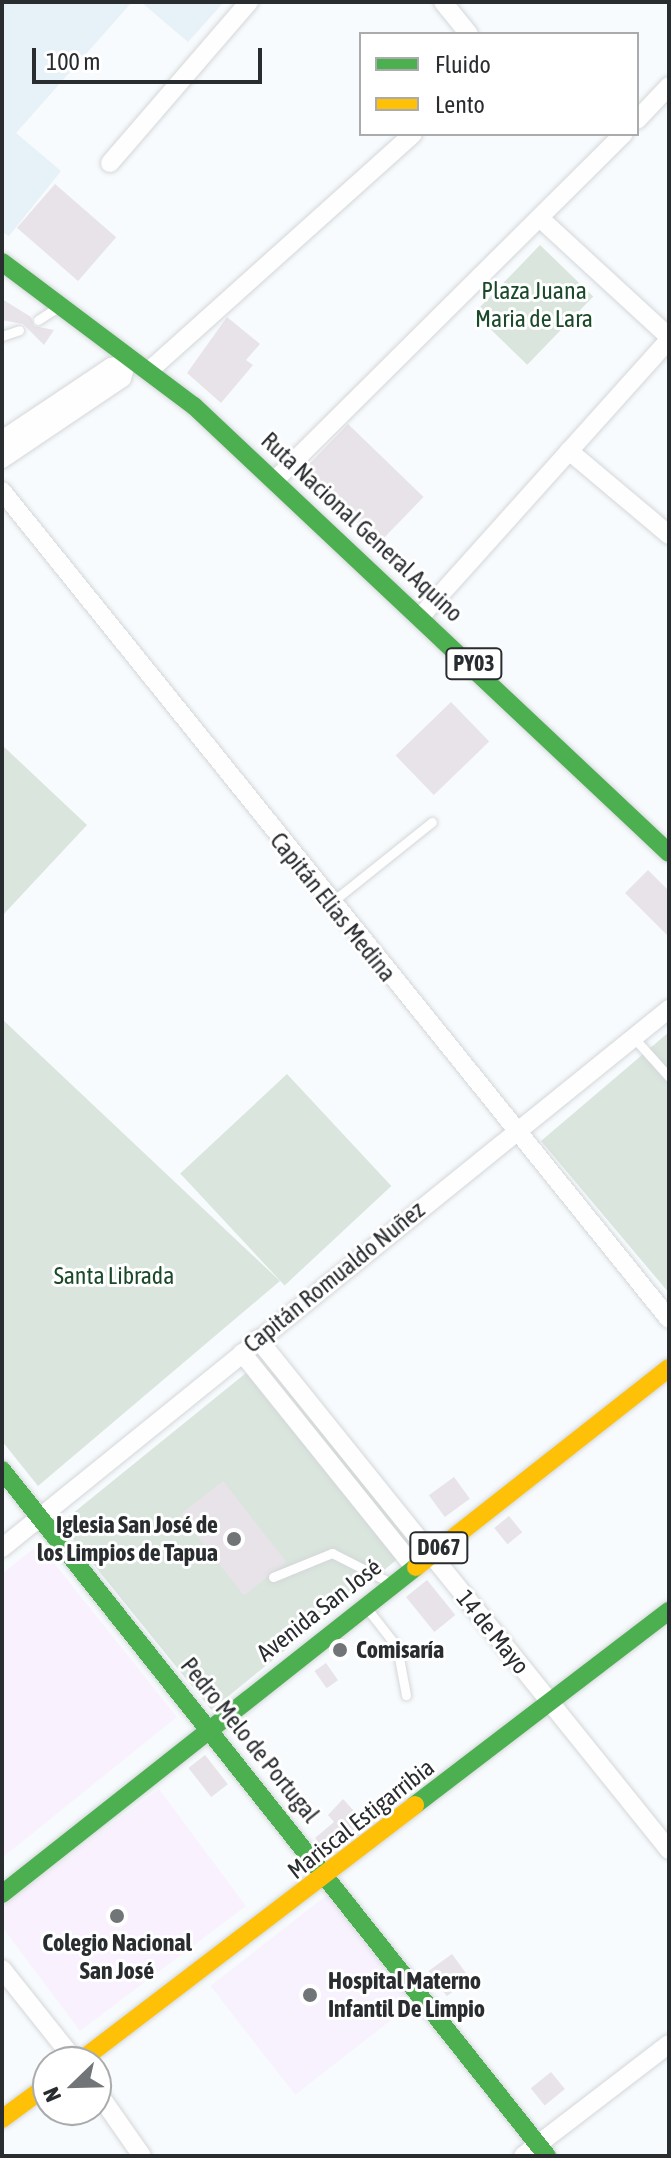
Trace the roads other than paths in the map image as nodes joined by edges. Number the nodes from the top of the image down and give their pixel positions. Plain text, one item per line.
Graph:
1 (249, 2) edge
2 (443, 2) edge
3 (467, 32) edge
4 (668, 89) edge
5 (639, 118) edge
6 (411, 136) edge
7 (622, 136) edge
8 (110, 163) dead end
9 (543, 221) junction
10 (2, 262) edge
11 (63, 303) junction
12 (38, 320) dead end
13 (19, 330) dead end
14 (2, 336) edge
15 (669, 338) edge
16 (131, 365) junction
17 (2, 440) edge
18 (569, 451) junction
19 (2, 459) edge
20 (276, 479) junction
21 (2, 491) edge
22 (669, 535) edge
23 (423, 614) junction
24 (432, 822) dead end
25 (669, 853) edge
26 (329, 904) junction
27 (669, 1009) edge
28 (635, 1039) junction
29 (669, 1077) edge
30 (519, 1136) junction
31 (669, 1319) edge
32 (258, 1339) junction
33 (242, 1353) junction
34 (669, 1368) edge
35 (2, 1470) edge
36 (40, 1517) junction
37 (2, 1548) edge
38 (431, 1554) junction
39 (414, 1567) junction
40 (273, 1577) dead end
41 (392, 1584) junction
42 (365, 1605) junction
43 (669, 1611) edge
44 (406, 1695) dead end
45 (549, 1701) junction
46 (208, 1726) junction
47 (669, 1850) edge
48 (328, 1877) junction
49 (2, 1894) edge
50 (2, 1969) edge
51 (669, 2044) edge
52 (64, 2046) edge
53 (99, 2046) edge
54 (32, 2097) edge
55 (112, 2113) edge
56 (2, 2119) edge
57 (536, 2152) edge
58 (142, 2156) edge

1 - 8 street
2 - 3 street
4 - 5 street
6 - 16 street
7 - 9 street
9 - 15 street
9 - 20 street
10 - 11 main road, Ruta Nacional General Aquino / PY03
11 - 12 lane
11 - 16 main road, Ruta Nacional General Aquino / PY03
13 - 14 lane
15 - 18 street
16 - 17 street
16 - 19 street
16 - 20 main road, Ruta Nacional General Aquino / PY03
18 - 22 street
18 - 23 street
20 - 23 main road, Ruta Nacional General Aquino / PY03
21 - 26 street, Capitán Elias Medina
23 - 25 main road, Ruta Nacional General Aquino / PY03
24 - 26 lane
26 - 30 street, Capitán Elias Medina
27 - 28 street, Capitán Romualdo Nuñez
28 - 29 lane
28 - 30 street, Capitán Romualdo Nuñez
30 - 31 street, Capitán Elias Medina
30 - 32 street, Capitán Romualdo Nuñez
32 - 33 street, Capitán Romualdo Nuñez
32 - 38 street, 14 de Mayo
33 - 36 street, Capitán Romualdo Nuñez
33 - 39 street
34 - 38 main road, Avenida San José / D067
35 - 36 main road, Pedro Melo de Portugal
36 - 37 street, Capitán Romualdo Nuñez
36 - 46 main road, Pedro Melo de Portugal
38 - 39 main road, Avenida San José / D067
38 - 45 street, 14 de Mayo
39 - 41 main road, Avenida San José / D067
40 - 41 lane
41 - 42 main road, Avenida San José / D067
42 - 44 lane
42 - 46 main road, Avenida San José / D067
43 - 45 main road, Mariscal Estigarribia
45 - 47 street, 14 de Mayo
45 - 48 main road, Mariscal Estigarribia
46 - 48 main road, Pedro Melo de Portugal
46 - 49 main road, Avenida San José / D067
48 - 53 main road, Mariscal Estigarribia
48 - 57 main road, Pedro Melo de Portugal
50 - 52 street
51 - 57 street
54 - 56 main road
55 - 58 street

